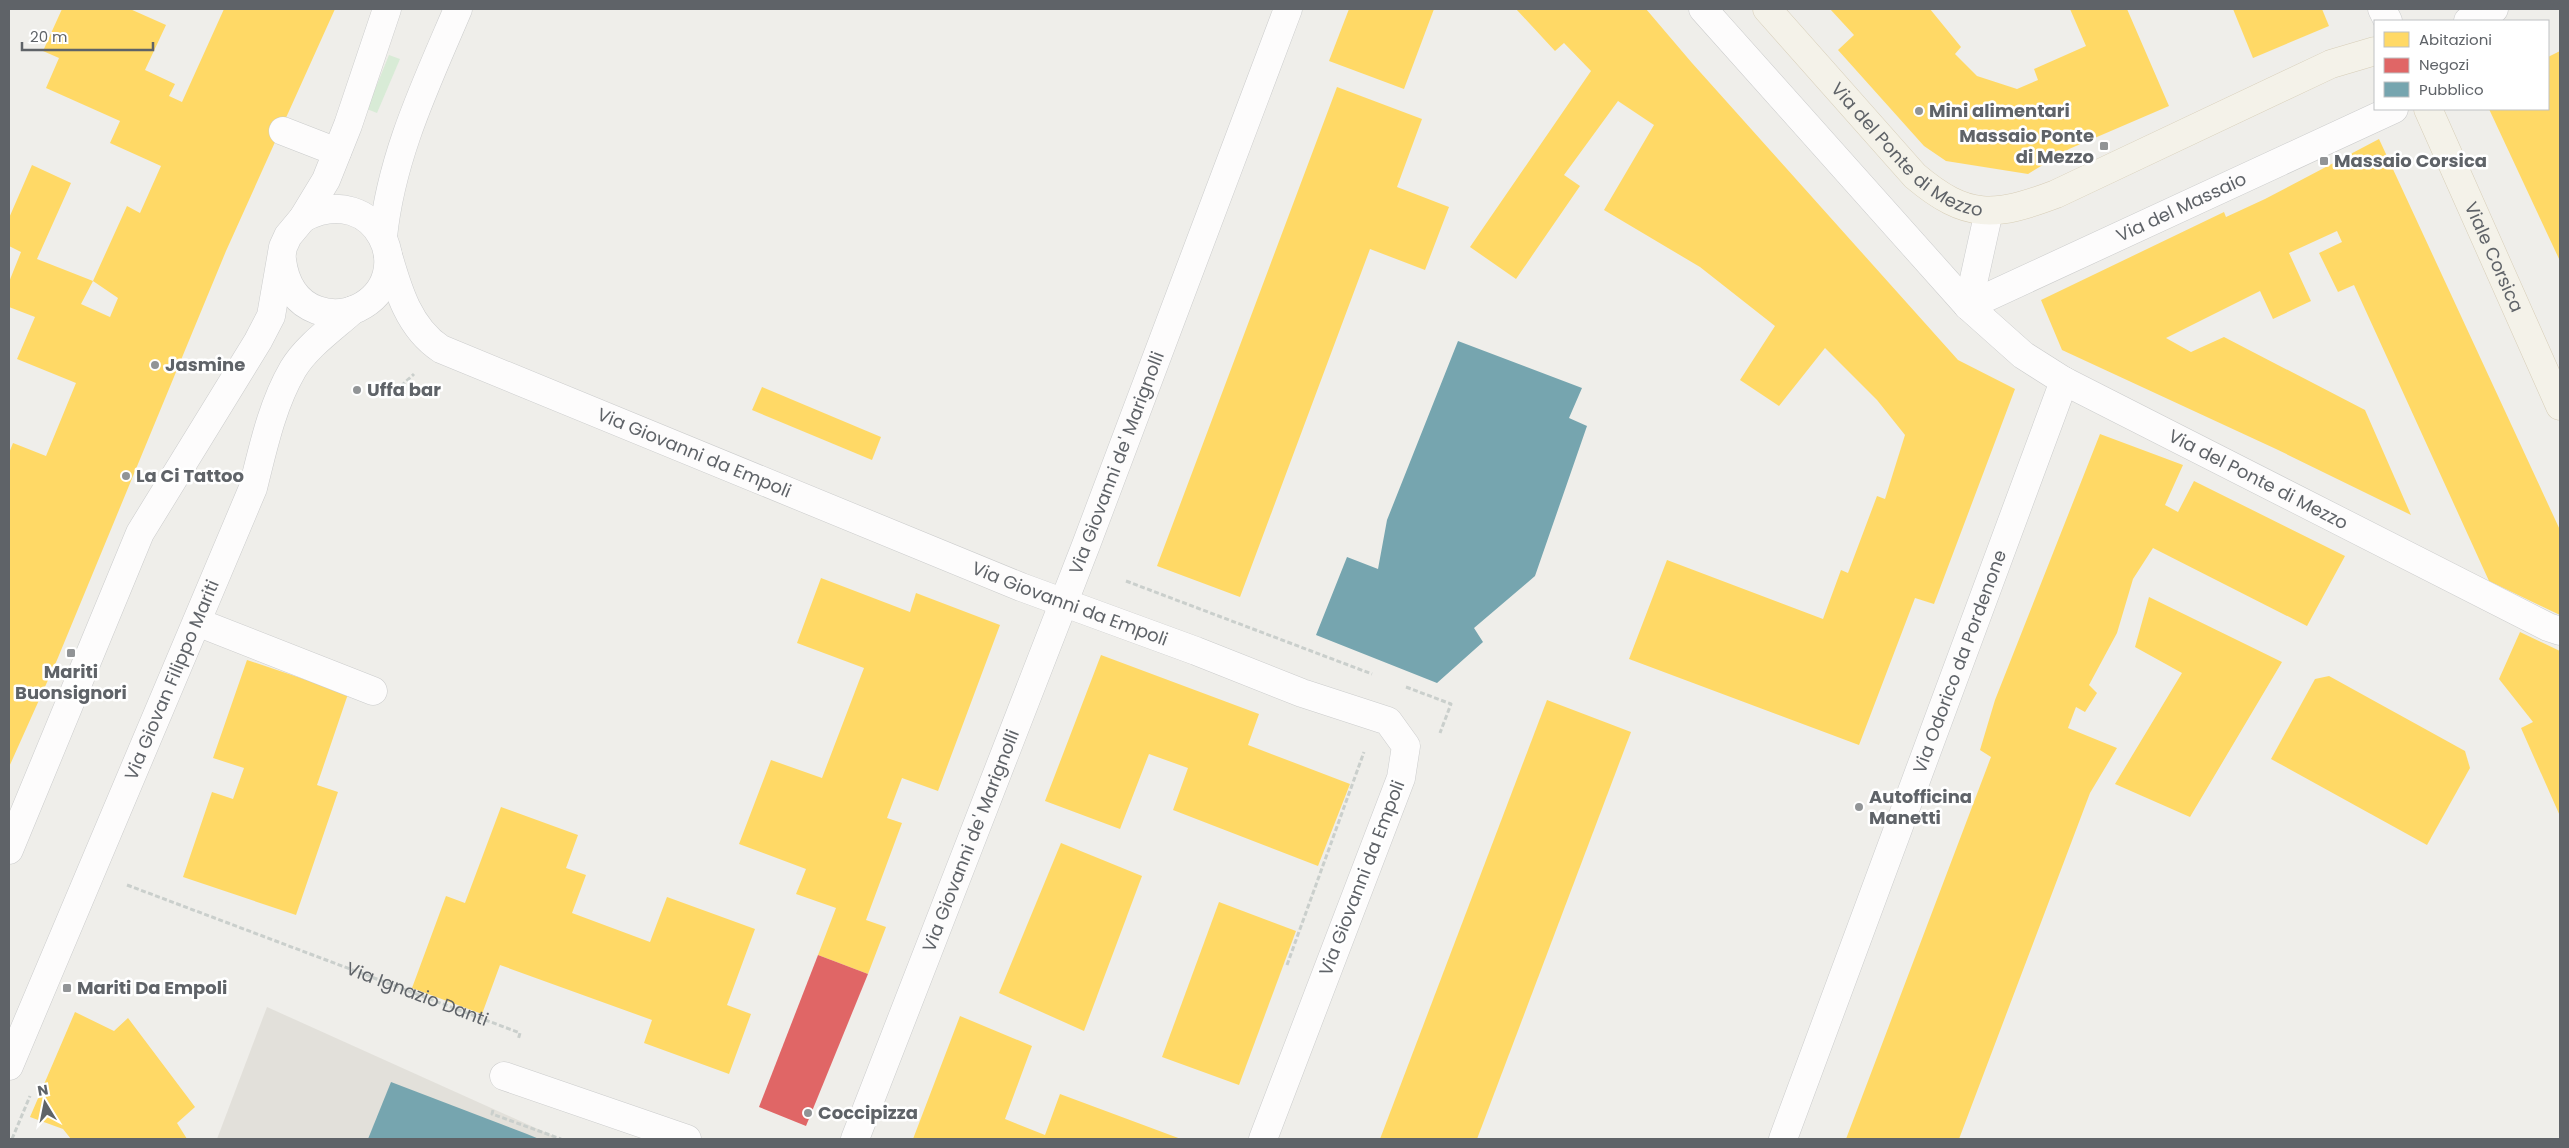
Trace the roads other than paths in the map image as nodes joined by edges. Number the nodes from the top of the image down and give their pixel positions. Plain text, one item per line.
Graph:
1 (387, 9) edge
2 (458, 9) edge
3 (1288, 9) edge
4 (1702, 9) edge
5 (1767, 9) edge
6 (2494, 9) edge
7 (2470, 20) edge
8 (2374, 51) edge
9 (2392, 110) edge
10 (2428, 110) edge
11 (283, 131) dead end
12 (337, 152) junction
13 (1990, 212) junction
14 (303, 218) junction
15 (385, 246) junction
16 (282, 259) junction
17 (1968, 306) junction
18 (353, 310) junction
19 (2064, 380) junction
20 (2560, 406) edge
21 (1062, 602) junction
22 (197, 622) junction
23 (2560, 631) edge
24 (373, 691) dead end
25 (9, 850) edge
26 (9, 1066) edge
27 (504, 1076) road end
28 (686, 1139) edge
29 (855, 1139) edge
30 (1263, 1139) edge
31 (1783, 1139) edge

1 - 12 street
2 - 15 street, Via Giovan Filippo Mariti
3 - 21 street, Via Giovanni de' Marignolli
4 - 17 street, Via del Ponte di Mezzo
5 - 13 main road, Via del Ponte di Mezzo
6 - 7 street
8 - 13 main road
9 - 17 street, Via del Massaio
10 - 20 main road, Viale Corsica
11 - 12 street
12 - 14 street
13 - 17 street, Via del Ponte di Mezzo
14 - 15 street
14 - 16 street
15 - 18 street, Via Giovan Filippo Mariti
15 - 21 street, Via Giovanni da Empoli
16 - 18 street
16 - 25 street
17 - 19 street, Via del Ponte di Mezzo
18 - 22 street, Via Giovan Filippo Mariti
19 - 23 street, Via del Ponte di Mezzo
19 - 31 street, Via Odorico da Pordenone
21 - 29 street, Via Giovanni de' Marignolli
21 - 30 street, Via Giovanni da Empoli
22 - 24 street
22 - 26 street, Via Giovan Filippo Mariti
27 - 28 street

